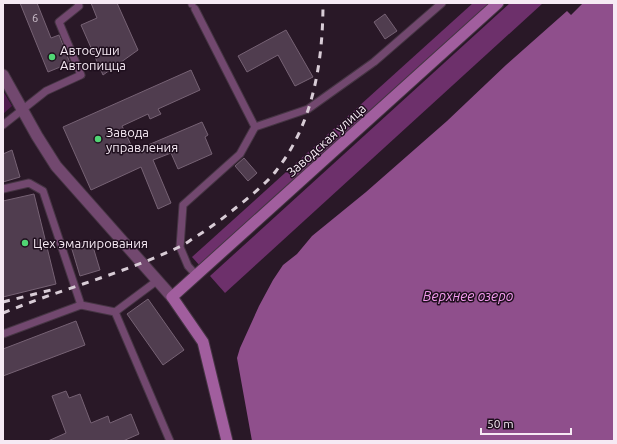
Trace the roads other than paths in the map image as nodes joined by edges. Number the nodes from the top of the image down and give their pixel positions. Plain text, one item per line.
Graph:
1 (78, 3) edge
2 (442, 3) edge
3 (498, 3) edge
4 (193, 5) edge
5 (3, 75) edge
6 (23, 109) junction
7 (3, 125) edge
8 (255, 127) junction
9 (3, 189) edge
10 (197, 276) junction
11 (158, 280) junction
12 (172, 297) junction
13 (81, 305) junction
14 (115, 312) junction
15 (3, 334) edge
16 (170, 441) edge
17 (227, 441) edge

1 - 6 lane
2 - 8 lane
3 - 10 main road, Заводская улица
4 - 8 lane
5 - 6 street
6 - 7 lane
6 - 11 street
8 - 10 lane
9 - 13 lane
10 - 12 main road, Заводская улица
11 - 12 street
11 - 14 lane
12 - 17 main road
13 - 14 lane
13 - 15 lane
14 - 16 lane

